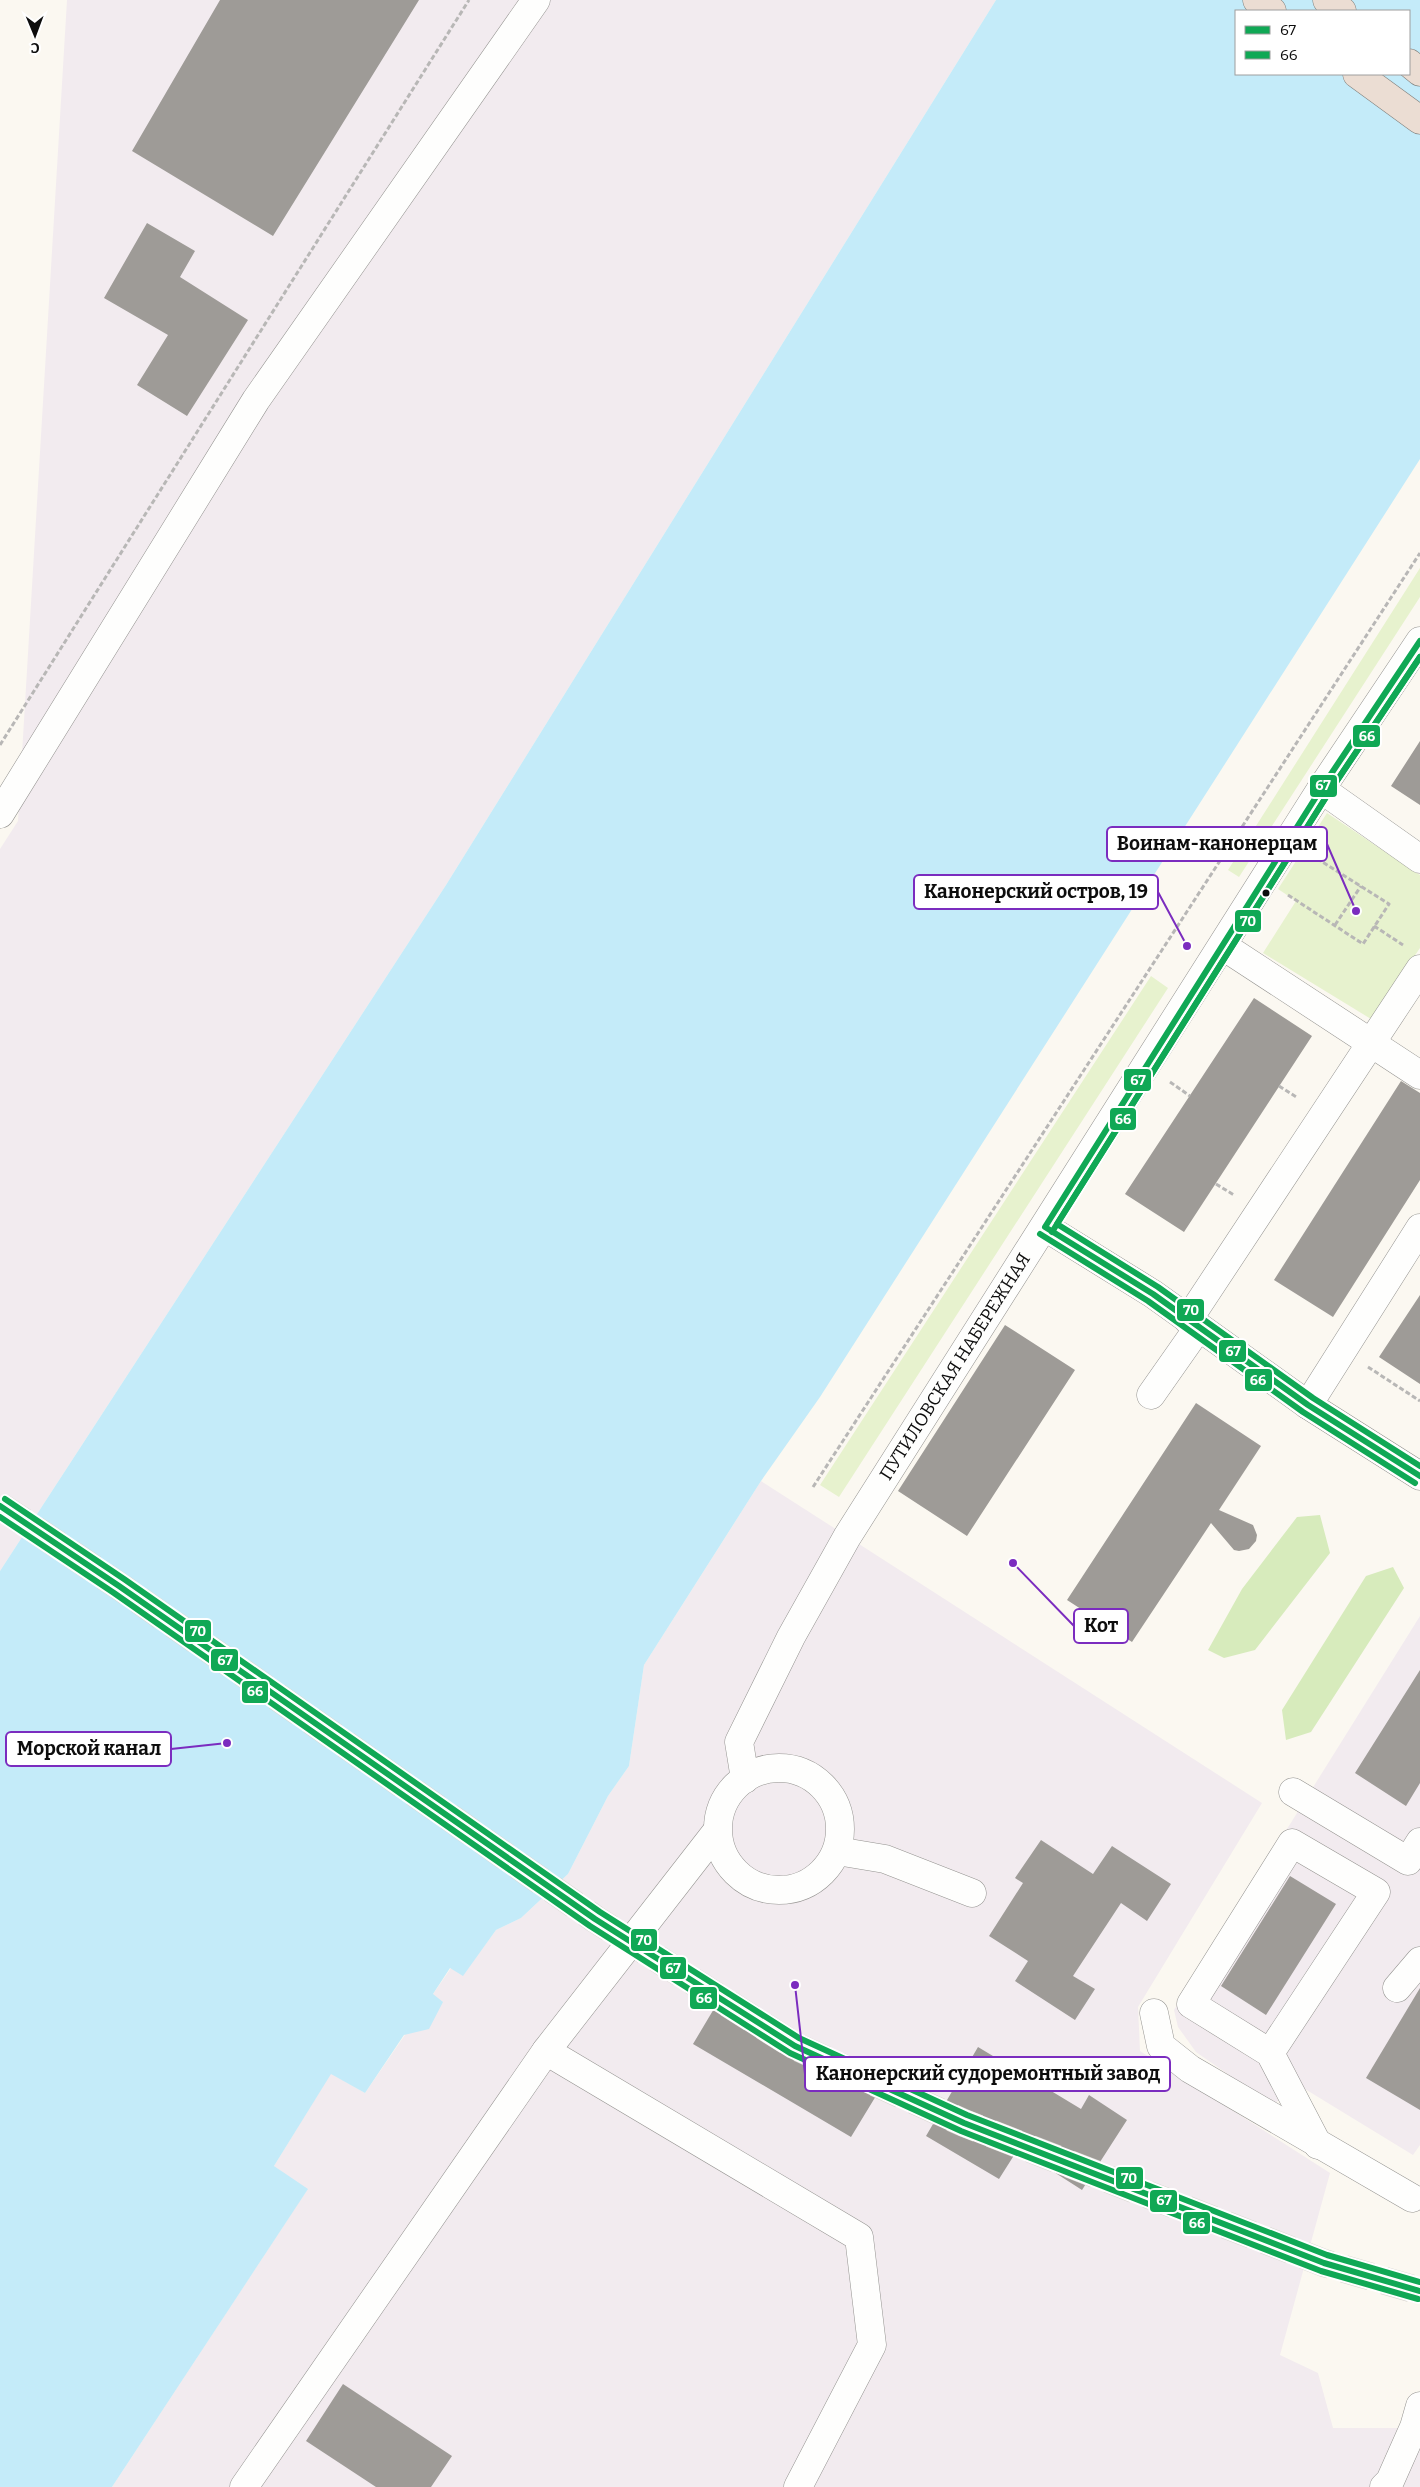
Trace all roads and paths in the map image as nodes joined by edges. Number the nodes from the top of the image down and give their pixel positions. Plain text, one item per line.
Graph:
1 (468, 0) edge
2 (536, 0) edge
3 (1257, 0) edge
4 (1328, 0) edge
5 (1271, 10) edge
6 (1341, 10) edge
7 (1358, 75) edge
8 (1420, 120) edge
9 (1420, 553) edge
10 (1420, 641) edge
11 (0, 746) edge
12 (1321, 789) junction
13 (0, 814) edge
14 (1313, 855) dead end
15 (1420, 859) edge
16 (1360, 886) junction
17 (1287, 894) dead end
18 (1335, 925) junction
19 (1374, 926) junction
20 (1405, 945) dead end
21 (1223, 946) junction
22 (1420, 969) edge
23 (1372, 1043) junction
24 (1420, 1074) edge
25 (1045, 1227) junction
26 (1420, 1228) edge
27 (1193, 1324) junction
28 (1342, 1350) junction
29 (1151, 1395) dead end
30 (1420, 1402) edge
31 (1308, 1404) junction
32 (1420, 1476) edge
33 (813, 1487) dead end
34 (745, 1778) junction
35 (1293, 1792) dead end
36 (717, 1830) junction
37 (1420, 1842) edge
38 (837, 1851) junction
39 (972, 1893) dead end
40 (1420, 1961) edge
41 (1397, 1988) dead end
42 (1154, 2013) dead end
43 (546, 2051) junction
44 (1270, 2053) junction
45 (1318, 2145) junction
46 (1417, 2197) edge
47 (1420, 2406) edge
48 (244, 2487) edge
49 (798, 2487) edge
50 (1384, 2487) edge

1 - 11 path
2 - 13 street
3 - 5 highway
4 - 6 highway
7 - 8 highway
9 - 33 path
10 - 12 street, ПУТИЛОВСКАЯ НАБЕРЕЖНАЯ
12 - 15 street
12 - 21 street, ПУТИЛОВСКАЯ НАБЕРЕЖНАЯ
14 - 16 path
16 - 18 path
16 - 19 path
17 - 18 path
18 - 19 path
19 - 20 path
21 - 23 street
21 - 25 street, ПУТИЛОВСКАЯ НАБЕРЕЖНАЯ
22 - 23 street
23 - 24 street
23 - 27 street
25 - 27 street
25 - 34 street, ПУТИЛОВСКАЯ НАБЕРЕЖНАЯ
26 - 28 street
27 - 29 street
27 - 31 street
28 - 30 path
28 - 31 street
31 - 32 street
34 - 36 street
34 - 38 street
35 - 37 street
36 - 38 street
36 - 43 street
38 - 39 street
40 - 41 street
42 - 45 street
43 - 48 street
43 - 49 street
44 - 44 street
44 - 45 street
45 - 46 street
47 - 50 street

